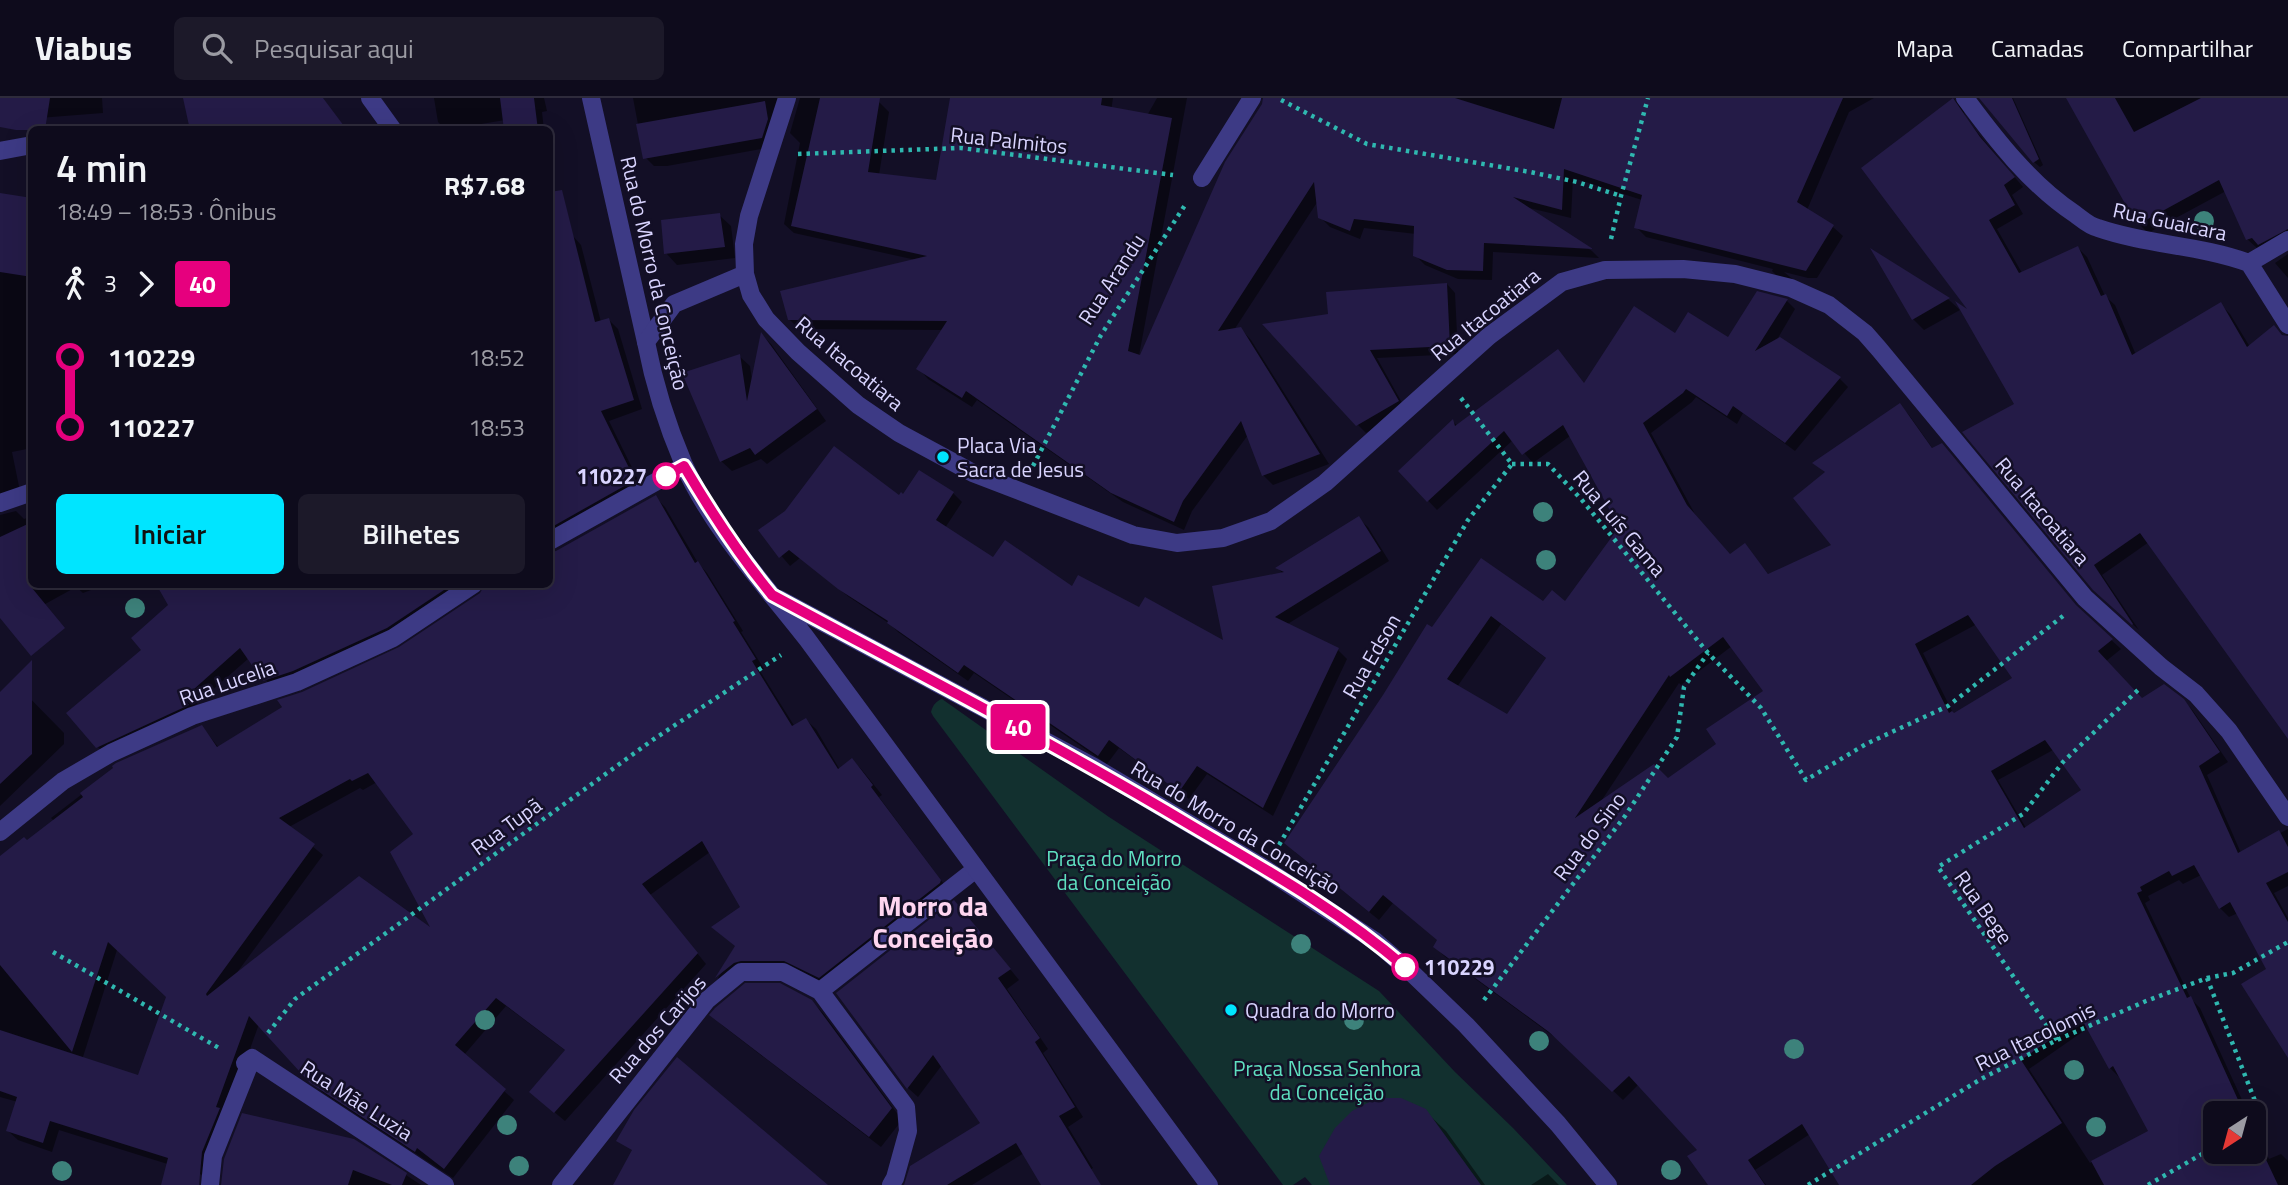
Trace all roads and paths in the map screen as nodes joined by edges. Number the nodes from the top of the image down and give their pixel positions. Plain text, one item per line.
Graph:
1 (370, 98) edge
2 (591, 98) edge
3 (787, 98) edge
4 (1252, 98) edge
5 (1278, 98) edge
6 (1648, 98) edge
7 (1965, 98) edge
8 (390, 126) edge
9 (28, 146) edge
10 (0, 151) edge
11 (769, 155) junction
12 (1202, 178) junction
13 (1621, 196) junction
14 (2288, 240) edge
15 (2249, 263) junction
16 (1605, 270) junction
17 (745, 274) junction
18 (2288, 325) edge
19 (646, 342) junction
20 (1443, 376) junction
21 (1512, 464) junction
22 (684, 466) junction
23 (1021, 491) junction
24 (28, 493) edge
25 (0, 503) edge
26 (553, 539) edge
27 (468, 588) edge
28 (772, 595) junction
29 (2085, 598) junction
30 (807, 639) junction
31 (1708, 653) junction
32 (2161, 667) junction
33 (2288, 817) edge
34 (0, 832) edge
35 (1264, 868) junction
36 (976, 869) junction
37 (2288, 942) edge
38 (53, 952) dead end
39 (2207, 978) junction
40 (820, 991) junction
41 (1466, 1025) junction
42 (2057, 1040) junction
43 (248, 1061) junction
44 (2255, 1101) edge
45 (2203, 1153) edge
46 (210, 1185) edge
47 (445, 1185) edge
48 (561, 1185) edge
49 (891, 1185) edge
50 (1209, 1185) edge
51 (1608, 1185) edge
52 (1808, 1185) edge
53 (2148, 1185) edge

1 - 8 street
2 - 19 street, Rua do Morro da Conceição
3 - 11 street
4 - 12 street
5 - 13 path
6 - 13 path
7 - 15 street, Rua Guaicara
9 - 10 street
11 - 12 path, Rua Palmitos
11 - 17 street
12 - 23 path, Rua Arandu
13 - 16 path
14 - 15 street, Rua Guaicara
15 - 18 street
16 - 20 street, Rua Itacoatiara
16 - 29 street, Rua Itacoatiara
17 - 19 street
17 - 23 street, Rua Itacoatiara
19 - 22 street, Rua do Morro da Conceição
20 - 21 path
20 - 23 street, Rua Itacoatiara
21 - 31 path, Rua Luís Gama
21 - 35 path, Rua Edson
22 - 26 street
22 - 28 street, Rua do Morro da Conceição
24 - 25 street
27 - 34 street, Rua Lucelia
28 - 30 street, Rua do Morro da Conceição
28 - 35 street, Rua do Morro da Conceição
29 - 31 path, Rua Luís Gama
29 - 32 street, Rua Itacoatiara
30 - 36 street, Rua do Morro da Conceição
30 - 43 path, Rua Tupã
31 - 41 path, Rua do Sino
32 - 33 street, Rua Itacoatiara
32 - 42 path, Rua Bege
35 - 41 street, Rua do Morro da Conceição
36 - 40 street
36 - 50 street, Rua do Morro da Conceição
37 - 39 path, Rua Itacolomis
38 - 43 path
39 - 42 path, Rua Itacolomis
39 - 44 path
40 - 48 street, Rua dos Carijos
40 - 49 street, Rua dos Carijos
41 - 51 street, Rua do Morro da Conceição
42 - 52 path, Rua Itacolomis
43 - 46 street
43 - 47 street, Rua Mãe Luzia
45 - 53 path

